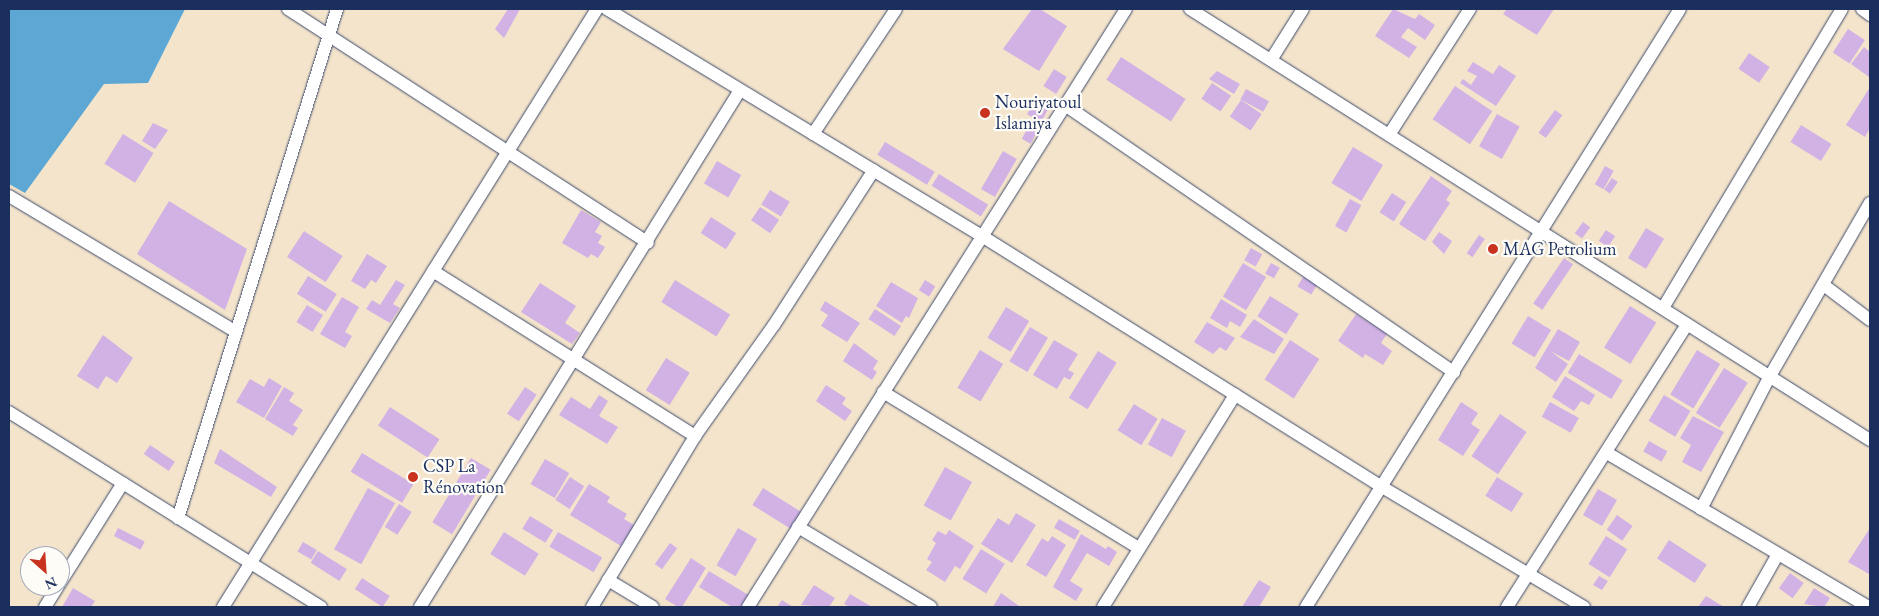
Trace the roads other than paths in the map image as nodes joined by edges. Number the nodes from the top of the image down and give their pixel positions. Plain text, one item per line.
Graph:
1 (288, 9) edge
2 (337, 9) edge
3 (597, 9) edge
4 (607, 9) edge
5 (896, 9) edge
6 (1126, 9) edge
7 (1190, 9) edge
8 (1303, 9) edge
9 (1470, 9) edge
10 (1680, 9) edge
11 (1842, 9) edge
12 (1862, 9) edge
13 (1870, 15) edge
14 (329, 35) junction
15 (1271, 60) junction
16 (740, 90) junction
17 (1065, 105) junction
18 (813, 134) junction
19 (1389, 135) junction
20 (507, 153) junction
21 (874, 170) junction
22 (9, 196) edge
23 (1870, 203) edge
24 (1541, 231) junction
25 (982, 236) junction
26 (648, 243) junction
27 (433, 271) junction
28 (1825, 286) junction
29 (1662, 308) junction
30 (1870, 320) edge
31 (1687, 324) junction
32 (235, 331) junction
33 (575, 360) junction
34 (1454, 372) junction
35 (1770, 376) junction
36 (883, 392) junction
37 (1235, 395) junction
38 (9, 412) edge
39 (695, 436) junction
40 (1870, 440) edge
41 (1607, 453) junction
42 (123, 483) junction
43 (1382, 487) junction
44 (1701, 508) junction
45 (178, 518) junction
46 (798, 527) junction
47 (1140, 548) junction
48 (1778, 554) junction
49 (250, 563) junction
50 (70, 567) edge
51 (1527, 574) junction
52 (608, 580) junction
53 (52, 596) edge
54 (45, 607) edge
55 (223, 607) edge
56 (321, 607) edge
57 (420, 607) edge
58 (592, 607) edge
59 (653, 607) edge
60 (748, 607) edge
61 (931, 607) edge
62 (1103, 607) edge
63 (1306, 607) edge
64 (1507, 607) edge
65 (1584, 607) edge
66 (1748, 607) edge
67 (1868, 607) edge

1 - 14 street
2 - 14 street
3 - 20 street
4 - 16 street
5 - 18 street
6 - 17 street
7 - 15 street
8 - 15 street
9 - 19 street
10 - 24 street
11 - 29 street
12 - 13 street
14 - 20 street
14 - 32 street
15 - 19 street
16 - 18 street
16 - 26 street
17 - 25 street
17 - 34 street
18 - 21 street
19 - 24 street
20 - 26 street
20 - 27 street
21 - 25 street
21 - 39 street
22 - 32 street
23 - 28 street
24 - 29 street
24 - 34 street
25 - 36 street
25 - 37 street
26 - 33 street
27 - 33 street
27 - 49 street
28 - 30 street
28 - 35 street
29 - 31 street
31 - 35 street
31 - 41 street
32 - 45 street
33 - 39 street
33 - 57 street
34 - 43 street
35 - 40 street
35 - 44 street
36 - 46 street
36 - 47 street
37 - 43 street
37 - 47 street
38 - 42 street
39 - 52 street
41 - 44 street
41 - 51 street
42 - 45 street
42 - 50 street
43 - 51 street
43 - 63 street
44 - 48 street
45 - 49 street
46 - 60 street
46 - 61 street
47 - 62 street
48 - 66 street
48 - 67 street
49 - 55 street
49 - 56 street
51 - 64 street
51 - 65 street
52 - 58 street
52 - 59 street
53 - 54 street

